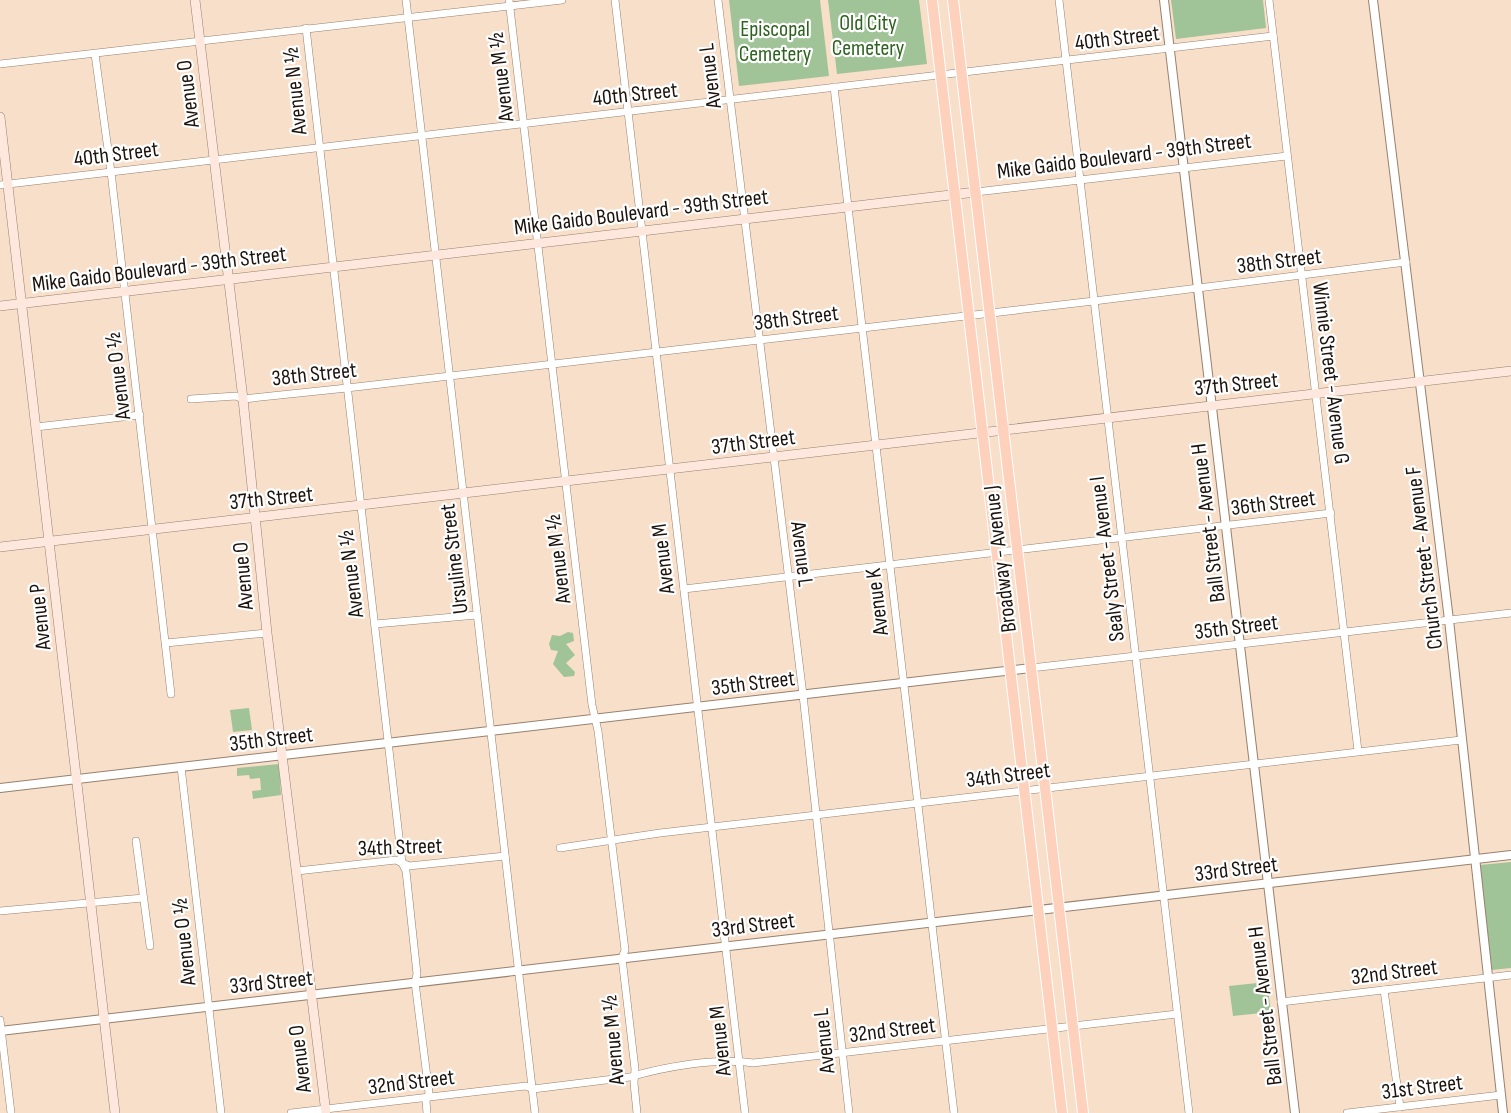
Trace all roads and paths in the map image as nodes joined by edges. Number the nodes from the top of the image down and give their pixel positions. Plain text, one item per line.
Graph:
1 (195, 0) edge
2 (405, 0) edge
3 (562, 0) edge
4 (615, 0) edge
5 (718, 0) edge
6 (932, 0) edge
7 (953, 0) edge
8 (1059, 0) edge
9 (1164, 0) edge
10 (1269, 0) edge
11 (1373, 0) edge
12 (509, 3) edge
13 (408, 17) junction
14 (306, 28) junction
15 (1273, 36) junction
16 (200, 41) junction
17 (1170, 49) junction
18 (94, 54) junction
19 (1066, 61) junction
20 (0, 64) edge
21 (962, 73) junction
22 (941, 75) junction
23 (834, 87) junction
24 (731, 100) junction
25 (628, 111) junction
26 (0, 117) edge
27 (524, 123) junction
28 (422, 135) junction
29 (319, 148) junction
30 (1287, 156) junction
31 (214, 160) junction
32 (1184, 168) junction
33 (111, 172) junction
34 (1080, 180) junction
35 (4, 184) edge
36 (976, 192) junction
37 (955, 194) junction
38 (848, 207) junction
39 (744, 219) junction
40 (642, 231) junction
41 (538, 243) junction
42 (435, 255) junction
43 (1406, 262) junction
44 (333, 266) junction
45 (1302, 275) junction
46 (230, 279) junction
47 (1198, 288) junction
48 (125, 291) junction
49 (1094, 301) junction
50 (21, 303) junction
51 (0, 306) edge
52 (990, 311) junction
53 (969, 314) junction
54 (862, 327) junction
55 (759, 339) junction
56 (656, 351) junction
57 (552, 363) junction
58 (1511, 371) edge
59 (449, 375) junction
60 (1420, 381) junction
61 (347, 388) junction
62 (1317, 394) junction
63 (191, 399) dead end
64 (243, 399) junction
65 (1211, 405) junction
66 (140, 415) junction
67 (1108, 418) junction
68 (36, 427) junction
69 (1004, 430) junction
70 (983, 432) junction
71 (876, 445) junction
72 (773, 458) junction
73 (670, 470) junction
74 (566, 482) junction
75 (463, 494) junction
76 (360, 506) junction
77 (1331, 513) junction
78 (256, 518) junction
79 (1225, 526) junction
80 (154, 530) junction
81 (1122, 538) junction
82 (50, 541) junction
83 (0, 547) edge
84 (1018, 550) junction
85 (997, 553) junction
86 (890, 565) junction
87 (788, 578) junction
88 (684, 589) junction
89 (1511, 613) edge
90 (477, 615) junction
91 (1449, 620) junction
92 (375, 624) junction
93 (1344, 632) junction
94 (267, 633) junction
95 (166, 643) junction
96 (1239, 644) junction
97 (1136, 656) junction
98 (1031, 668) junction
99 (1010, 671) junction
100 (903, 683) junction
101 (171, 694) dead end
102 (802, 695) junction
103 (698, 707) junction
104 (594, 719) junction
105 (491, 731) junction
106 (1461, 740) junction
107 (388, 743) junction
108 (1358, 750) junction
109 (282, 755) junction
110 (1253, 764) junction
111 (181, 767) junction
112 (1150, 777) junction
113 (77, 779) junction
114 (0, 788) edge
115 (1045, 788) junction
116 (1024, 791) junction
117 (917, 803) junction
118 (816, 815) junction
119 (713, 827) junction
120 (611, 839) junction
121 (136, 841) dead end
122 (560, 848) dead end
123 (1511, 855) edge
124 (506, 856) junction
125 (1473, 860) junction
126 (402, 863) junction
127 (297, 872) junction
128 (1267, 883) junction
129 (1164, 894) junction
130 (143, 898) junction
131 (91, 902) junction
132 (1059, 906) junction
133 (1038, 909) junction
134 (0, 911) edge
135 (931, 922) junction
136 (829, 934) junction
137 (150, 946) dead end
138 (726, 946) junction
139 (622, 958) junction
140 (519, 970) junction
141 (1511, 975) edge
142 (1487, 978) junction
143 (415, 982) junction
144 (1384, 990) junction
145 (311, 995) junction
146 (1281, 1002) junction
147 (208, 1006) junction
148 (1178, 1014) junction
149 (103, 1018) junction
150 (0, 1020) edge
151 (1073, 1026) junction
152 (1052, 1028) junction
153 (1, 1030) edge
154 (945, 1042) junction
155 (842, 1053) junction
156 (739, 1061) junction
157 (634, 1076) junction
158 (533, 1089) junction
159 (1501, 1095) junction
160 (427, 1097) junction
161 (1400, 1107) junction
162 (325, 1111) edge
163 (11, 1113) edge
164 (114, 1113) edge
165 (220, 1113) edge
166 (291, 1113) edge
167 (427, 1113) edge
168 (536, 1113) edge
169 (637, 1113) edge
170 (745, 1113) edge
171 (849, 1113) edge
172 (954, 1113) edge
173 (1062, 1113) edge
174 (1083, 1113) edge
175 (1189, 1113) edge
176 (1295, 1113) edge
177 (1347, 1113) edge
178 (1503, 1113) edge

1 - 16 main road, Avenue O
2 - 13 street, Ursuline Street
3 - 12 street
4 - 25 street, Avenue M
5 - 24 street, Avenue L
6 - 22 main road, Broadway - Avenue J
7 - 21 main road, Broadway - Avenue J
8 - 19 street, Sealy Street - Avenue I
9 - 17 street, Ball Street - Avenue H
10 - 15 street, Winnie Street - Avenue G
11 - 43 street, Church Street - Avenue F
12 - 13 street
12 - 27 street, Avenue M ½
13 - 14 street
13 - 28 street, Ursuline Street
14 - 16 street
14 - 29 street, Avenue N ½
15 - 17 street, 40th Street
15 - 30 street, Winnie Street - Avenue G
16 - 18 street
16 - 31 main road, Avenue O
17 - 19 street, 40th Street
17 - 32 street, Ball Street - Avenue H
18 - 20 street
18 - 33 street, Avenue O ½
19 - 21 street, 40th Street
19 - 34 street, Sealy Street - Avenue I
21 - 22 street, 40th Street
21 - 36 main road, Broadway - Avenue J
22 - 23 street, 40th Street
22 - 37 main road, Broadway - Avenue J
23 - 24 street, 40th Street
23 - 38 street, Avenue K
24 - 25 street, 40th Street
24 - 39 street, Avenue L
25 - 27 street, 40th Street
25 - 40 street, Avenue M
26 - 35 main road, Avenue P
27 - 28 street, 40th Street
27 - 41 street, Avenue M ½
28 - 29 street, 40th Street
28 - 42 street, Ursuline Street
29 - 31 street, 40th Street
29 - 44 street, Avenue N ½
30 - 32 street, Mike Gaido Boulevard - 39th Street
30 - 45 street, Winnie Street - Avenue G
31 - 33 street, 40th Street
31 - 46 main road, Avenue O
32 - 34 street, Mike Gaido Boulevard - 39th Street
32 - 47 street, Ball Street - Avenue H
33 - 35 street, 40th Street
33 - 48 street, Avenue O ½
34 - 36 street, Mike Gaido Boulevard - 39th Street
34 - 49 street, Sealy Street - Avenue I
35 - 50 main road, Avenue P
36 - 37 main road, Mike Gaido Boulevard - 39th Street
36 - 52 main road, Broadway - Avenue J
37 - 38 main road, Mike Gaido Boulevard - 39th Street
37 - 53 main road, Broadway - Avenue J
38 - 39 main road, Mike Gaido Boulevard - 39th Street
38 - 54 street, Avenue K
39 - 40 main road, Mike Gaido Boulevard - 39th Street
39 - 55 street, Avenue L
40 - 41 main road, Mike Gaido Boulevard - 39th Street
40 - 56 street, Avenue M
41 - 42 main road, Mike Gaido Boulevard - 39th Street
41 - 57 street, Avenue M ½
42 - 44 main road, Mike Gaido Boulevard - 39th Street
42 - 59 street, Ursuline Street
43 - 45 street, 38th Street
43 - 60 street, Church Street - Avenue F
44 - 46 main road, Mike Gaido Boulevard - 39th Street
44 - 61 street, Avenue N ½
45 - 47 street, 38th Street
45 - 62 street, Winnie Street - Avenue G
46 - 48 main road, Mike Gaido Boulevard - 39th Street
46 - 64 main road, Avenue O
47 - 49 street, 38th Street
47 - 65 street, Ball Street - Avenue H
48 - 50 main road, Mike Gaido Boulevard - 39th Street
48 - 66 street, Avenue O ½
49 - 52 street, 38th Street
49 - 67 street, Sealy Street - Avenue I
50 - 51 main road, Mike Gaido Boulevard - 39th Street
50 - 68 main road, Avenue P
52 - 53 street, 38th Street
52 - 69 main road, Broadway - Avenue J
53 - 54 street, 38th Street
53 - 70 main road, Broadway - Avenue J
54 - 55 street, 38th Street
54 - 71 street, Avenue K
55 - 56 street, 38th Street
55 - 72 street, Avenue L
56 - 57 street, 38th Street
56 - 73 street, Avenue M
57 - 59 street, 38th Street
57 - 74 street, Avenue M ½
58 - 60 main road, 37th Street
59 - 61 street, 38th Street
59 - 75 street, Ursuline Street
60 - 62 main road, 37th Street
60 - 91 street, Church Street - Avenue F
61 - 64 street, 38th Street
61 - 76 street, Avenue N ½
62 - 65 main road, 37th Street
62 - 77 street, Winnie Street - Avenue G
63 - 64 street, 38th Street
64 - 78 main road, Avenue O
65 - 67 main road, 37th Street
65 - 79 street, Ball Street - Avenue H
66 - 68 street
66 - 80 street, Avenue O ½
67 - 69 main road, 37th Street
67 - 81 street, Sealy Street - Avenue I
68 - 82 main road, Avenue P
69 - 70 main road, 37th Street
69 - 84 main road, Broadway - Avenue J
70 - 71 main road, 37th Street
70 - 85 main road, Broadway - Avenue J
71 - 72 main road, 37th Street
71 - 86 street, Avenue K
72 - 73 main road, 37th Street
72 - 87 street, Avenue L
73 - 74 main road, 37th Street
73 - 88 street, Avenue M
74 - 75 main road, 37th Street
74 - 104 street, Avenue M ½
75 - 76 main road, 37th Street
75 - 90 street, Ursuline Street
76 - 78 main road, 37th Street
76 - 92 street, Avenue N ½
77 - 79 street, 36th Street
77 - 93 street, Winnie Street - Avenue G
78 - 80 main road, 37th Street
78 - 94 main road, Avenue O
79 - 81 street, 36th Street
79 - 96 street, Ball Street - Avenue H
80 - 82 main road, 37th Street
80 - 95 street, Avenue O ½
81 - 84 street, 36th Street
81 - 97 street, Sealy Street - Avenue I
82 - 83 main road, 37th Street
82 - 113 main road, Avenue P
84 - 85 street, 36th Street
84 - 98 main road, Broadway - Avenue J
85 - 86 street, 36th Street
85 - 99 main road, Broadway - Avenue J
86 - 87 street, 36th Street
86 - 100 street, Avenue K
87 - 88 street, 36th Street
87 - 102 street, Avenue L
88 - 103 street, Avenue M
89 - 91 street, 35th Street
90 - 92 street
90 - 105 street, Ursuline Street
91 - 93 street, 35th Street
91 - 106 street, Church Street - Avenue F
92 - 107 street, Avenue N ½
93 - 96 street, 35th Street
93 - 108 street, Winnie Street - Avenue G
94 - 95 street
94 - 109 main road, Avenue O
95 - 101 street, Avenue O ½
96 - 97 street, 35th Street
96 - 110 street, Ball Street - Avenue H
97 - 98 street, 35th Street
97 - 112 street, Sealy Street - Avenue I
98 - 99 street, 35th Street
98 - 115 main road, Broadway - Avenue J
99 - 100 street, 35th Street
99 - 116 main road, Broadway - Avenue J
100 - 102 street, 35th Street
100 - 117 street, Avenue K
102 - 103 street, 35th Street
102 - 118 street, Avenue L
103 - 104 street, 35th Street
103 - 119 street, Avenue M
104 - 105 street, 35th Street
104 - 120 street, Avenue M ½
105 - 107 street, 35th Street
105 - 124 street, Ursuline Street
106 - 108 street, 34th Street
106 - 125 street, Church Street - Avenue F
107 - 109 street, 35th Street
107 - 126 street, Avenue N ½
108 - 110 street, 34th Street
109 - 111 street, 35th Street
109 - 127 main road, Avenue O
110 - 112 street, 34th Street
110 - 128 street, Ball Street - Avenue H
111 - 113 street, 35th Street
111 - 147 street, Avenue O ½
112 - 115 street, 34th Street
112 - 129 street, Sealy Street - Avenue I
113 - 114 street, 35th Street
113 - 131 main road, Avenue P
115 - 116 street, 34th Street
115 - 132 main road, Broadway - Avenue J
116 - 117 street, 34th Street
116 - 133 main road, Broadway - Avenue J
117 - 118 street, 34th Street
117 - 135 street, Avenue K
118 - 119 street, 34th Street
118 - 136 street, Avenue L
119 - 120 street, 34th Street
119 - 138 street, Avenue M
120 - 122 street, 34th Street
120 - 139 street, Avenue M ½
121 - 130 street
123 - 125 street, 33rd Street
124 - 126 street, 34th Street
124 - 140 street, Ursuline Street
125 - 128 street, 33rd Street
125 - 142 street, Church Street - Avenue F
126 - 127 street, 34th Street
126 - 143 street, Avenue N ½
127 - 145 main road, Avenue O
128 - 129 street, 33rd Street
128 - 146 street, Ball Street - Avenue H
129 - 132 street, 33rd Street
129 - 148 street, Sealy Street - Avenue I
130 - 131 street
130 - 137 street
131 - 134 street
131 - 149 main road, Avenue P
132 - 133 street, 33rd Street
132 - 151 main road, Broadway - Avenue J
133 - 135 street, 33rd Street
133 - 152 main road, Broadway - Avenue J
135 - 136 street, 33rd Street
135 - 154 street, Avenue K
136 - 138 street, 33rd Street
136 - 155 street, Avenue L
138 - 139 street, 33rd Street
138 - 156 street, Avenue M
139 - 140 street, 33rd Street
139 - 157 street, Avenue M ½
140 - 143 street, 33rd Street
140 - 158 street, Ursuline Street
141 - 142 street, 32nd Street
142 - 144 street, 32nd Street
142 - 159 street, Church Street - Avenue F
143 - 145 street, 33rd Street
143 - 160 street, Avenue N ½
144 - 146 street, 32nd Street
144 - 161 street
145 - 147 street, 33rd Street
145 - 162 main road, Avenue O
146 - 176 street, Ball Street - Avenue H
147 - 149 street, 33rd Street
147 - 165 street, Avenue O ½
148 - 151 street, 32nd Street
148 - 175 street, Sealy Street - Avenue I
149 - 153 street, 33rd Street
149 - 164 main road, Avenue P
150 - 153 street
151 - 152 street, 32nd Street
151 - 174 main road, Broadway - Avenue J
152 - 154 street, 32nd Street
152 - 173 main road, Broadway - Avenue J
153 - 163 street
154 - 155 street, 32nd Street
154 - 172 street, Avenue K
155 - 156 street, 32nd Street
155 - 171 street, Avenue L
156 - 157 street, 32nd Street
156 - 170 street, Avenue M
157 - 158 street, 32nd Street
157 - 169 street, Avenue M ½
158 - 160 street, 32nd Street
158 - 168 street, Ursuline Street
159 - 161 street, 31st Street
159 - 178 street, Church Street - Avenue F
160 - 162 street, 32nd Street
160 - 167 street, Avenue N ½
161 - 177 street, 31st Street
162 - 166 street, 32nd Street

